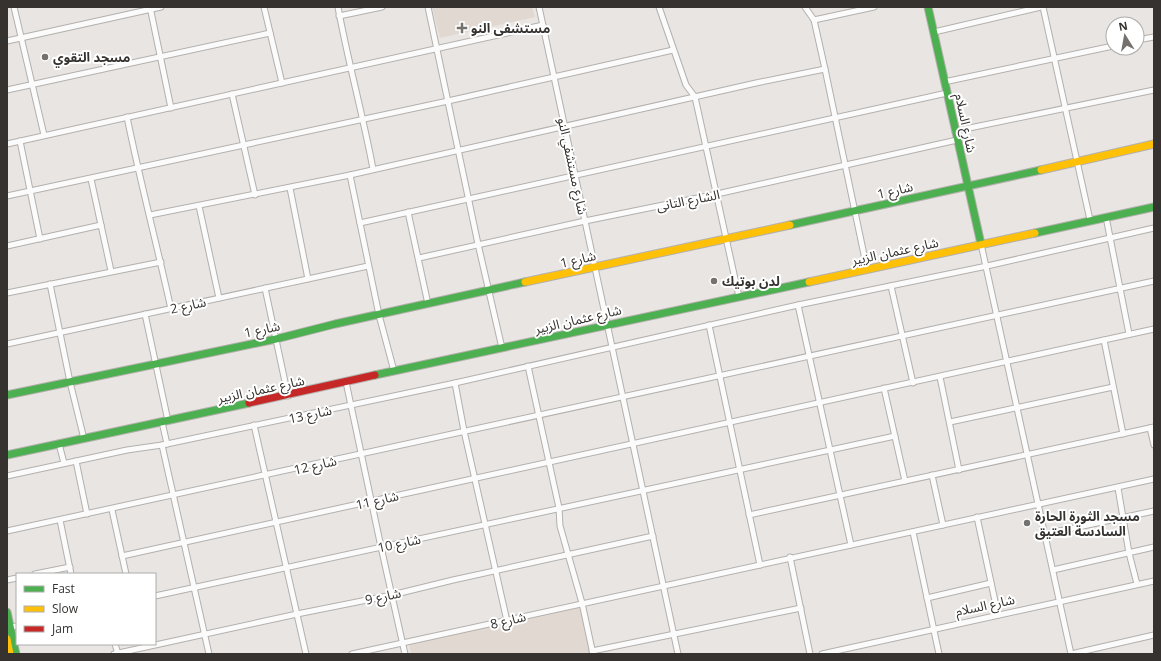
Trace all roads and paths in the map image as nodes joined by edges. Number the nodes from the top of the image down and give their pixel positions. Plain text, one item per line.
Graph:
1 (14, 7) edge
2 (161, 7) edge
3 (264, 7) edge
4 (338, 7) edge
5 (382, 7) edge
6 (428, 7) edge
7 (539, 7) edge
8 (659, 7) edge
9 (805, 7) edge
10 (874, 7) edge
11 (928, 7) edge
12 (1042, 7) edge
13 (150, 8) edge
14 (339, 16) junction
15 (814, 20) junction
16 (542, 25) junction
17 (934, 32) junction
18 (270, 33) junction
19 (22, 38) junction
20 (7, 41) edge
21 (1105, 48) edge
22 (437, 50) junction
23 (673, 50) junction
24 (161, 56) junction
25 (1055, 59) junction
26 (350, 67) junction
27 (826, 69) junction
28 (554, 77) junction
29 (944, 82) junction
30 (282, 83) junction
31 (32, 85) junction
32 (7, 90) edge
33 (1154, 90) edge
34 (947, 93) junction
35 (232, 94) junction
36 (694, 97) junction
37 (448, 102) junction
38 (171, 108) junction
39 (1065, 109) junction
40 (127, 117) junction
41 (834, 119) junction
42 (364, 120) junction
43 (564, 127) junction
44 (955, 131) junction
45 (44, 135) junction
46 (957, 140) junction
47 (20, 141) junction
48 (7, 144) edge
49 (1154, 144) edge
50 (243, 145) junction
51 (706, 147) junction
52 (458, 150) junction
53 (1077, 161) junction
54 (845, 165) junction
55 (138, 169) junction
56 (373, 169) junction
57 (350, 175) junction
58 (575, 175) junction
59 (91, 179) junction
60 (967, 185) junction
61 (290, 188) junction
62 (30, 192) junction
63 (717, 194) junction
64 (254, 195) junction
65 (7, 196) edge
66 (468, 199) junction
67 (199, 206) junction
68 (1154, 207) edge
69 (408, 212) junction
70 (854, 212) junction
71 (150, 215) junction
72 (1106, 217) junction
73 (1090, 220) junction
74 (585, 221) junction
75 (360, 223) junction
76 (101, 225) junction
77 (1154, 228) edge
78 (1110, 238) junction
79 (40, 239) junction
80 (727, 239) junction
81 (478, 244) junction
82 (981, 244) junction
83 (7, 246) edge
84 (419, 258) junction
85 (161, 262) junction
86 (368, 266) junction
87 (986, 266) junction
88 (595, 268) junction
89 (867, 269) junction
90 (111, 271) junction
91 (308, 279) junction
92 (1154, 281) edge
93 (50, 284) junction
94 (890, 286) junction
95 (265, 288) junction
96 (1120, 289) junction
97 (488, 292) junction
98 (7, 293) edge
99 (739, 297) junction
100 (219, 298) junction
101 (428, 304) junction
102 (798, 305) junction
103 (171, 309) junction
104 (145, 314) junction
105 (379, 315) junction
106 (997, 317) junction
107 (607, 324) junction
108 (709, 325) junction
109 (1154, 329) edge
110 (60, 333) junction
111 (1130, 334) junction
112 (901, 336) junction
113 (276, 339) junction
114 (1104, 340) junction
115 (7, 344) edge
116 (612, 347) junction
117 (502, 348) junction
118 (809, 356) junction
119 (1007, 362) junction
120 (155, 364) junction
121 (528, 366) junction
122 (394, 371) junction
123 (719, 376) junction
124 (940, 377) junction
125 (70, 382) junction
126 (346, 382) junction
127 (455, 383) junction
128 (913, 383) junction
129 (1113, 387) junction
130 (884, 388) junction
131 (7, 395) edge
132 (288, 396) junction
133 (623, 397) junction
134 (819, 403) junction
135 (351, 405) junction
136 (1017, 409) junction
137 (540, 416) junction
138 (165, 421) junction
139 (730, 422) junction
140 (950, 422) junction
141 (254, 425) junction
142 (1152, 427) edge
143 (464, 432) junction
144 (1123, 434) junction
145 (895, 436) junction
146 (84, 439) junction
147 (59, 444) junction
148 (633, 444) junction
149 (165, 445) junction
150 (1154, 445) edge
151 (829, 450) junction
152 (361, 454) junction
153 (7, 455) edge
154 (1027, 456) junction
155 (76, 461) junction
156 (549, 462) junction
157 (64, 463) junction
158 (740, 469) junction
159 (959, 470) junction
160 (932, 475) junction
161 (7, 476) edge
162 (266, 476) junction
163 (475, 478) junction
164 (1154, 479) edge
165 (905, 481) junction
166 (1118, 488) junction
167 (643, 490) junction
168 (174, 495) junction
169 (840, 497) junction
170 (372, 501) junction
171 (1038, 504) junction
172 (559, 508) junction
173 (112, 510) junction
174 (1154, 511) edge
175 (87, 514) junction
176 (749, 515) junction
177 (977, 517) junction
178 (1122, 518) junction
179 (60, 520) junction
180 (276, 522) junction
181 (486, 524) junction
182 (943, 525) junction
183 (7, 531) edge
184 (913, 532) junction
185 (1045, 534) junction
186 (653, 536) junction
187 (184, 542) junction
188 (851, 545) junction
189 (380, 547) junction
190 (1154, 547) edge
191 (1129, 553) junction
192 (570, 554) junction
193 (122, 556) junction
194 (790, 557) junction
195 (760, 564) junction
196 (70, 567) junction
197 (287, 568) junction
198 (496, 570) junction
199 (1053, 570) junction
200 (40, 573) edge
201 (71, 573) edge
202 (126, 573) edge
203 (1154, 581) edge
204 (991, 583) junction
205 (1137, 584) junction
206 (664, 586) junction
207 (194, 587) junction
208 (392, 595) junction
209 (156, 596) edge
210 (928, 598) junction
211 (1060, 602) junction
212 (582, 603) junction
213 (801, 608) junction
214 (7, 612) edge
215 (297, 614) junction
216 (998, 615) junction
217 (507, 621) junction
218 (14, 627) edge
219 (934, 629) junction
220 (205, 634) junction
221 (674, 634) junction
222 (1154, 635) edge
223 (7, 639) edge
224 (403, 643) junction
225 (593, 652) edge
226 (10, 654) edge
227 (16, 654) edge
228 (116, 654) edge
229 (209, 654) edge
230 (306, 654) edge
231 (352, 654) edge
232 (405, 654) edge
233 (678, 654) edge
234 (810, 654) edge
235 (822, 654) edge
236 (940, 654) edge
237 (1071, 654) edge

1 - 19 street
2 - 13 street
3 - 18 street
4 - 14 street
5 - 14 street
6 - 22 street
7 - 16 street, شارع مستشفي النو
8 - 23 street
9 - 15 street
10 - 15 street
11 - 17 street, شارع السلام
12 - 17 street
12 - 25 street
13 - 19 street
13 - 24 street
14 - 26 street
15 - 27 street
16 - 22 street
16 - 28 street, شارع مستشفي النو
17 - 29 street, شارع السلام
18 - 24 street
18 - 30 street
19 - 20 street
19 - 31 street
21 - 25 street
22 - 26 street
22 - 37 street
23 - 28 street
23 - 36 street
24 - 31 street
24 - 38 street
25 - 29 street
25 - 39 street
26 - 30 street
26 - 42 street
27 - 36 street
27 - 41 street
28 - 37 street
28 - 43 street, شارع مستشفي النو
29 - 34 street, شارع السلام
30 - 35 street
31 - 32 street
31 - 45 street
33 - 39 street
34 - 41 street
34 - 44 street, شارع السلام
35 - 38 street
35 - 50 street
36 - 43 street
36 - 51 street
37 - 42 street
37 - 52 street
38 - 40 street
39 - 44 street
39 - 53 street
40 - 45 street
40 - 55 street
41 - 51 street
41 - 54 street
42 - 50 street
42 - 56 street
43 - 52 street
43 - 58 street, شارع مستشفي النو
44 - 46 street, شارع السلام
45 - 47 street
46 - 54 street, الشارع التانى
46 - 60 street, شارع السلام
47 - 48 street
47 - 62 street
49 - 53 street, شارع 1
50 - 55 street
50 - 64 street
51 - 58 street
51 - 63 street
52 - 56 street
52 - 66 street
53 - 60 street, شارع 1
53 - 73 street
54 - 63 street, الشارع التانى
54 - 70 street
55 - 59 street
55 - 71 street
56 - 57 street
57 - 61 street
57 - 75 street
58 - 66 street
58 - 74 street, شارع مستشفي النو
59 - 62 street
59 - 76 street
60 - 70 street, شارع 1
60 - 82 street, شارع السلام
61 - 64 street
61 - 91 street
62 - 65 street
62 - 79 street
63 - 74 street, الشارع التانى
63 - 80 street
64 - 67 street
66 - 69 street
66 - 81 street
67 - 71 street
67 - 100 street
68 - 72 street, شارع عثمان الزبير
69 - 75 street
69 - 84 street
70 - 80 street, شارع 1
70 - 89 street
71 - 85 street
72 - 73 street, شارع عثمان الزبير
72 - 78 street
73 - 82 street, شارع عثمان الزبير
74 - 81 street, الشارع التانى
74 - 88 street, شارع مستشفي النو
75 - 86 street
76 - 79 street
76 - 90 street
77 - 78 street, شارع 13
78 - 87 street, شارع 13
78 - 96 street
79 - 83 street
80 - 88 street, شارع 1
80 - 99 street
81 - 84 street, الشارع التانى
81 - 97 street
82 - 87 street
82 - 89 street, شارع عثمان الزبير
84 - 101 street
85 - 90 street
85 - 103 street
86 - 91 street, شارع 2
86 - 105 street
87 - 94 street, شارع 13
87 - 106 street
88 - 97 street, شارع 1
88 - 107 street, شارع مستشفي النو
89 - 99 street, شارع عثمان الزبير
90 - 93 street
91 - 95 street, شارع 2
92 - 96 street, شارع 12
93 - 98 street
93 - 110 street
94 - 102 street, شارع 13
94 - 112 street
95 - 100 street, شارع 2
95 - 113 street
96 - 106 street, شارع 12
96 - 111 street
97 - 101 street, شارع 1
97 - 117 street
99 - 107 street, شارع عثمان الزبير
100 - 103 street, شارع 2
101 - 105 street, شارع 1
102 - 108 street, شارع 13
102 - 118 street
103 - 104 street, شارع 2
104 - 110 street, شارع 2
104 - 120 street
105 - 113 street, شارع 1
105 - 122 street
106 - 112 street, شارع 12
106 - 119 street
107 - 116 street, شارع مستشفي النو
107 - 117 street, شارع عثمان الزبير
108 - 116 street, شارع 13
108 - 123 street
109 - 111 street, شارع 11
110 - 115 street, شارع 2
110 - 125 street
111 - 114 street, شارع 11
112 - 118 street, شارع 12
112 - 128 street
113 - 120 street, شارع 1
113 - 132 street
114 - 119 street, شارع 11
114 - 129 street
116 - 121 street, شارع 13
116 - 133 street, شارع مستشفي النو
117 - 122 street, شارع عثمان الزبير
118 - 123 street, شارع 12
118 - 134 street
119 - 124 street, شارع 11
119 - 136 street
120 - 125 street, شارع 1
120 - 138 street
121 - 127 street, شارع 13
121 - 137 street
122 - 126 street, شارع عثمان الزبير
123 - 133 street, شارع 12
123 - 139 street
124 - 128 street, شارع 11
124 - 140 street
125 - 131 street, شارع 1
125 - 146 street
126 - 132 street, شارع عثمان الزبير
126 - 135 street
127 - 135 street, شارع 13
127 - 143 street
128 - 130 street, شارع 11
129 - 136 street
129 - 144 street
130 - 134 street, شارع 11
130 - 145 street
132 - 138 street, شارع عثمان الزبير
133 - 137 street, شارع 12
133 - 148 street, شارع مستشفي النو
134 - 139 street, شارع 11
134 - 151 street
135 - 141 street, شارع 13
135 - 152 street
136 - 140 street
136 - 154 street
137 - 143 street, شارع 12
137 - 156 street
138 - 146 street, شارع عثمان الزبير
138 - 149 street
139 - 148 street, شارع 11
139 - 158 street
140 - 159 street
141 - 149 street, شارع 13
141 - 162 street
142 - 144 street
142 - 150 street
143 - 152 street, شارع 12
143 - 163 street
144 - 154 street
145 - 151 street, شارع 10
145 - 165 street
146 - 147 street, شارع عثمان الزبير
147 - 153 street, شارع عثمان الزبير
147 - 157 street
148 - 156 street, شارع 11
148 - 167 street, شارع مستشفي النو
149 - 155 street, شارع 13
149 - 168 street
151 - 158 street, شارع 10
151 - 169 street
152 - 162 street, شارع 12
152 - 170 street
154 - 159 street
154 - 171 street
155 - 157 street, شارع 13
155 - 175 street
156 - 163 street, شارع 11
156 - 172 street
157 - 161 street, شارع 13
158 - 167 street, شارع 10
158 - 176 street
159 - 160 street
160 - 165 street
160 - 182 street
162 - 168 street, شارع 12
162 - 180 street
163 - 170 street, شارع 11
163 - 181 street
164 - 166 street, شارع 8
165 - 169 street
166 - 171 street, شارع 8
166 - 178 street
167 - 172 street, شارع 10
167 - 186 street, شارع مستشفي النو
168 - 173 street, شارع 12
168 - 187 street
169 - 176 street
169 - 188 street
170 - 180 street, شارع 11
170 - 189 street
171 - 177 street, شارع 8
171 - 185 street
172 - 181 street, شارع 10
172 - 192 street
173 - 175 street, شارع 12
173 - 193 street
174 - 178 street
175 - 179 street, شارع 12
176 - 195 street
177 - 182 street, شارع 8
177 - 204 street
178 - 185 street
178 - 191 street
179 - 183 street, شارع 12
179 - 196 street
180 - 187 street, شارع 11
180 - 197 street
181 - 189 street, شارع 10
181 - 198 street
182 - 184 street, شارع 8
184 - 188 street, شارع 8
184 - 210 street
185 - 199 street
186 - 192 street, شارع 9
186 - 206 street, شارع مستشفي النو
187 - 193 street, شارع 11
187 - 207 street
188 - 194 street, شارع 8
189 - 197 street, شارع 10
189 - 208 street
190 - 191 street
191 - 199 street
191 - 205 street
192 - 198 street, شارع 9
192 - 212 street
193 - 202 street
194 - 195 street, شارع 8
194 - 213 street
195 - 206 street, شارع 8
196 - 200 street
196 - 201 street
197 - 207 street, شارع 10
197 - 215 street
198 - 208 street, شارع 9
198 - 217 street
199 - 211 street
203 - 205 street, شارع السلام
204 - 210 street
204 - 216 street
205 - 211 street, شارع السلام
206 - 212 street, شارع 8
206 - 221 street, شارع مستشفي النو
207 - 209 street, شارع 10
207 - 220 street
208 - 215 street, شارع 9
208 - 224 street
210 - 219 street
211 - 216 street, شارع السلام
211 - 237 street
212 - 217 street, شارع 8
212 - 225 street
213 - 221 street
213 - 234 street
214 - 218 street
215 - 220 street, شارع 9
215 - 230 street
216 - 219 street, شارع السلام
217 - 224 street, شارع 8
218 - 227 street
219 - 235 street, شارع السلام
219 - 236 street
220 - 228 street, شارع 9
220 - 229 street
221 - 225 street
221 - 233 street, شارع مستشفي النو
222 - 237 street
223 - 226 street
224 - 231 street, شارع 8
224 - 232 street

